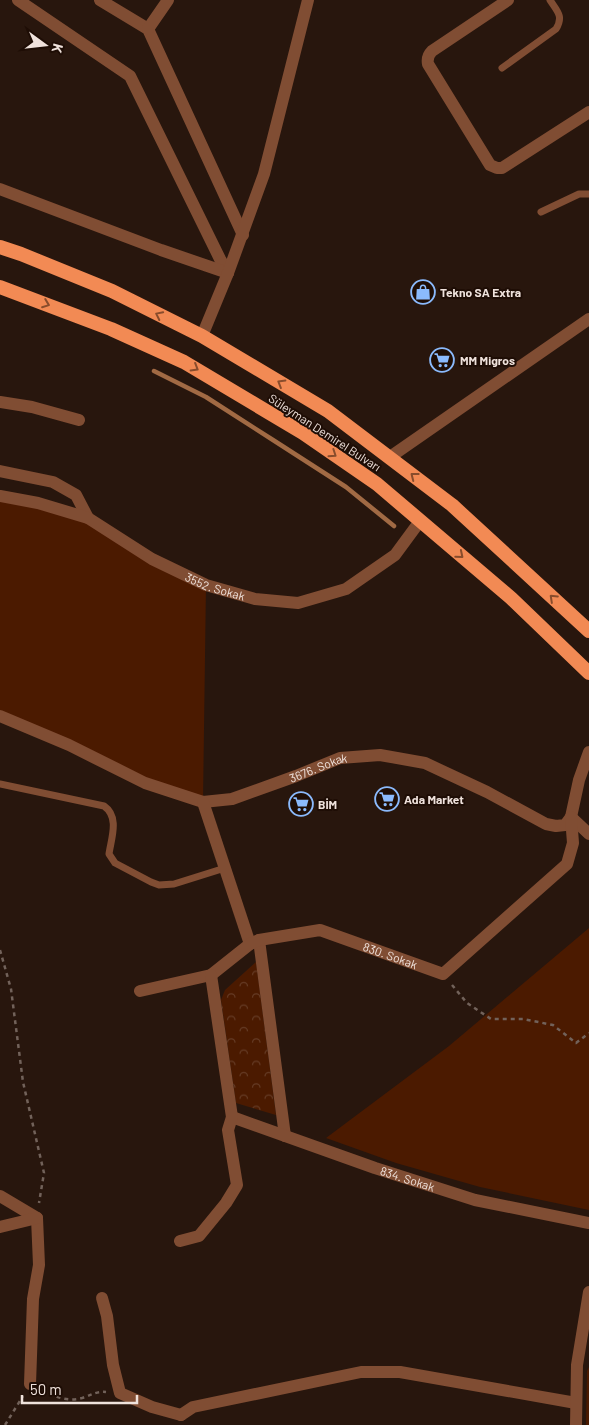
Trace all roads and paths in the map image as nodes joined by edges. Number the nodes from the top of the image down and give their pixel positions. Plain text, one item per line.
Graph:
1 (18, 0) edge
2 (100, 0) edge
3 (168, 0) edge
4 (308, 0) edge
5 (508, 0) edge
6 (550, 0) edge
7 (148, 29) junction
8 (502, 68) dead end
9 (589, 112) edge
10 (0, 189) edge
11 (589, 194) edge
12 (541, 212) dead end
13 (243, 235) junction
14 (0, 248) edge
15 (228, 273) junction
16 (0, 287) edge
17 (589, 319) edge
18 (202, 336) junction
19 (0, 402) edge
20 (78, 420) dead end
21 (390, 457) junction
22 (0, 471) edge
23 (0, 496) edge
24 (88, 518) junction
25 (420, 521) junction
26 (589, 631) edge
27 (589, 673) edge
28 (0, 716) edge
29 (589, 752) edge
30 (0, 784) edge
31 (203, 802) junction
32 (571, 817) junction
33 (589, 834) edge
34 (225, 868) junction
35 (254, 942) junction
36 (0, 950) edge
37 (443, 974) junction
38 (211, 975) junction
39 (140, 991) dead end
40 (589, 1033) edge
41 (232, 1117) junction
42 (285, 1136) junction
43 (0, 1196) edge
44 (37, 1218) junction
45 (589, 1223) edge
46 (0, 1227) edge
47 (180, 1241) dead end
48 (589, 1292) edge
49 (102, 1298) dead end
50 (30, 1384) junction
51 (120, 1393) junction
52 (576, 1403) junction
53 (181, 1420) edge
54 (5, 1425) edge
55 (576, 1425) edge

1 - 15 street
2 - 7 street
3 - 7 street
4 - 13 street
5 - 9 street
6 - 8 lane
7 - 13 street
10 - 15 street
11 - 12 lane
13 - 15 street
18 -> 14 highway, Süleyman Demirel Bulvarı
15 - 18 street
16 -> 25 highway, Süleyman Demirel Bulvarı
17 - 21 street
21 -> 18 highway, Süleyman Demirel Bulvarı
19 - 20 street
26 -> 21 highway, Süleyman Demirel Bulvarı
22 - 24 street
23 - 24 street, 3552. Sokak
24 - 25 street, 3552. Sokak
25 -> 27 highway, Süleyman Demirel Bulvarı
28 - 31 street, 3676. Sokak
29 - 32 street
30 - 34 lane
31 - 32 street, 3676. Sokak
31 - 34 street
32 - 33 street
32 - 37 street
34 - 35 street
35 - 37 street, 830. Sokak
35 - 38 street, 830. Sokak
35 - 42 street
36 - 44 path
37 - 40 path
38 - 39 street, 830. Sokak
38 - 41 street
41 - 42 street, 834. Sokak
41 - 47 street
42 - 45 street, 834. Sokak
43 - 44 street
44 - 46 street
44 - 50 street
48 - 52 street
49 - 51 street
50 - 51 path
50 - 54 path
51 - 53 street
52 - 53 street
52 - 55 street

